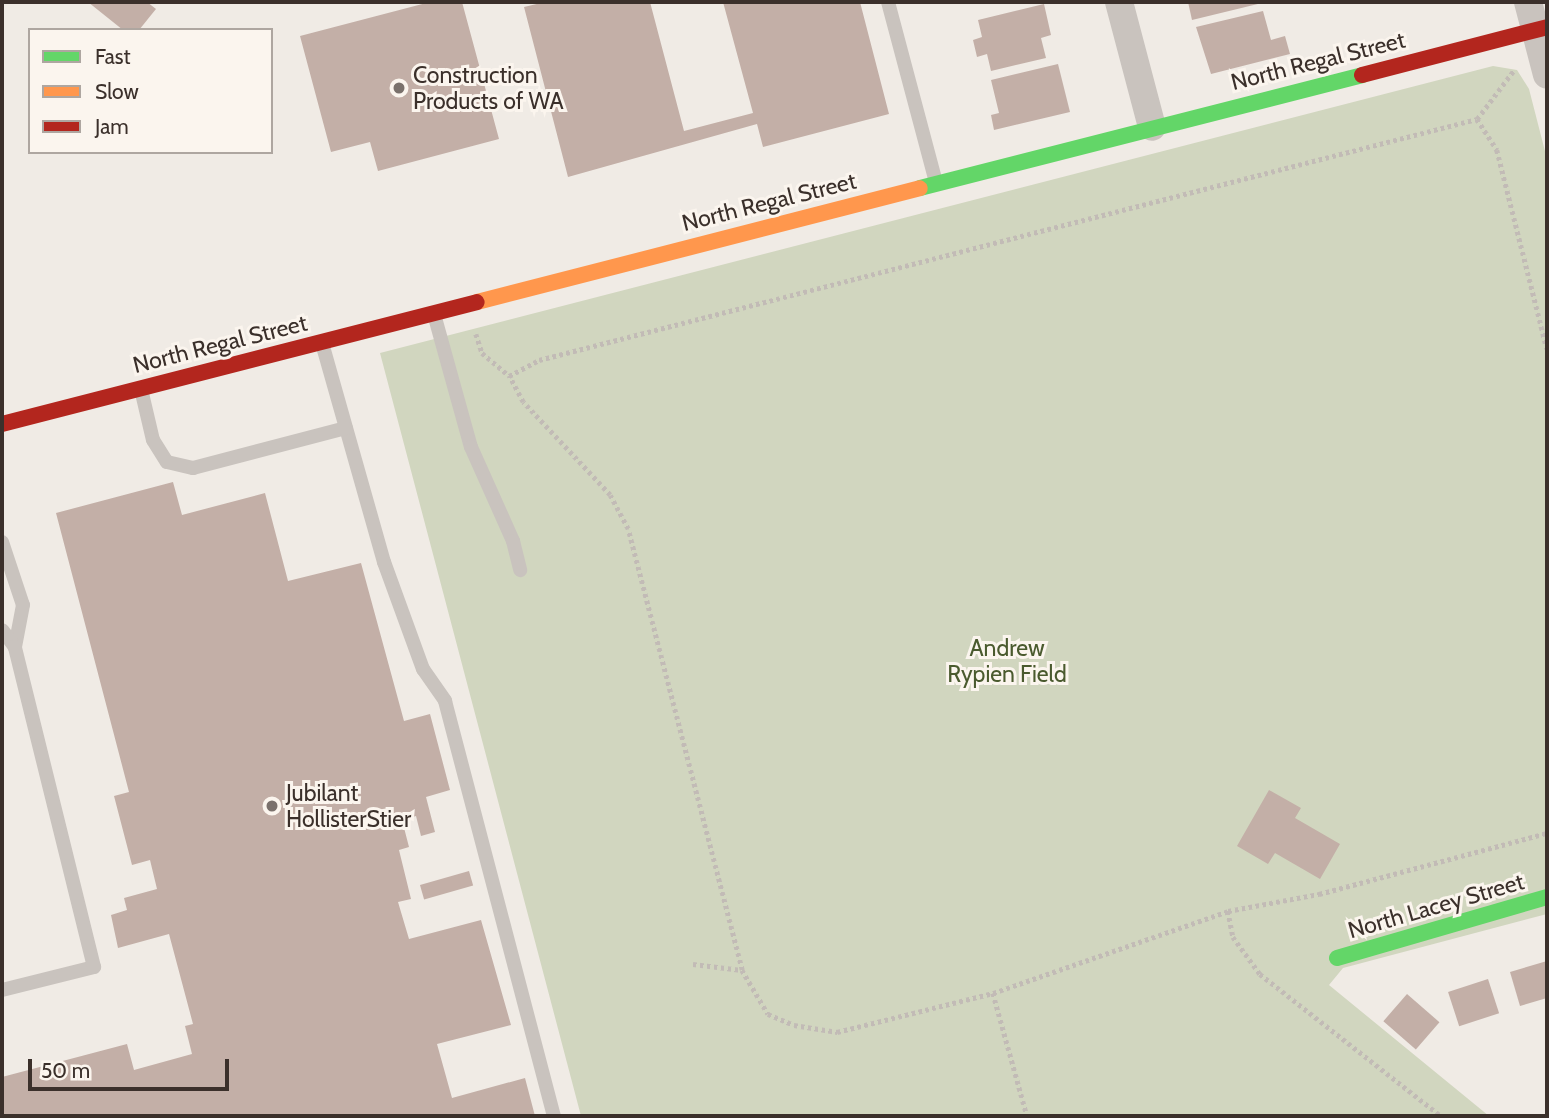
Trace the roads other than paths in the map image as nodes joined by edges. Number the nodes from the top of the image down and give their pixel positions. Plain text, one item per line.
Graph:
1 (888, 2) edge
2 (1119, 2) edge
3 (1528, 2) edge
4 (1541, 29) edge
5 (1547, 75) edge
6 (1152, 127) junction
7 (936, 183) junction
8 (433, 313) junction
9 (322, 342) junction
10 (141, 388) junction
11 (2, 424) edge
12 (346, 428) junction
13 (2, 542) edge
14 (520, 570) dead end
15 (2, 631) edge
16 (15, 647) junction
17 (1547, 897) edge
18 (1337, 958) dead end
19 (2, 990) edge
20 (554, 1116) edge

1 - 7 lane
2 - 6 street
3 - 4 street
4 - 5 street
4 - 6 street, North Regal Street
6 - 7 street, North Regal Street
7 - 8 street, North Regal Street
8 - 9 street, North Regal Street
8 - 14 lane
9 - 10 street, North Regal Street
9 - 12 lane
10 - 11 street, North Regal Street
10 - 12 lane
12 - 20 lane
13 - 16 lane
15 - 16 lane
16 - 19 lane
17 - 18 street, North Lacey Street

